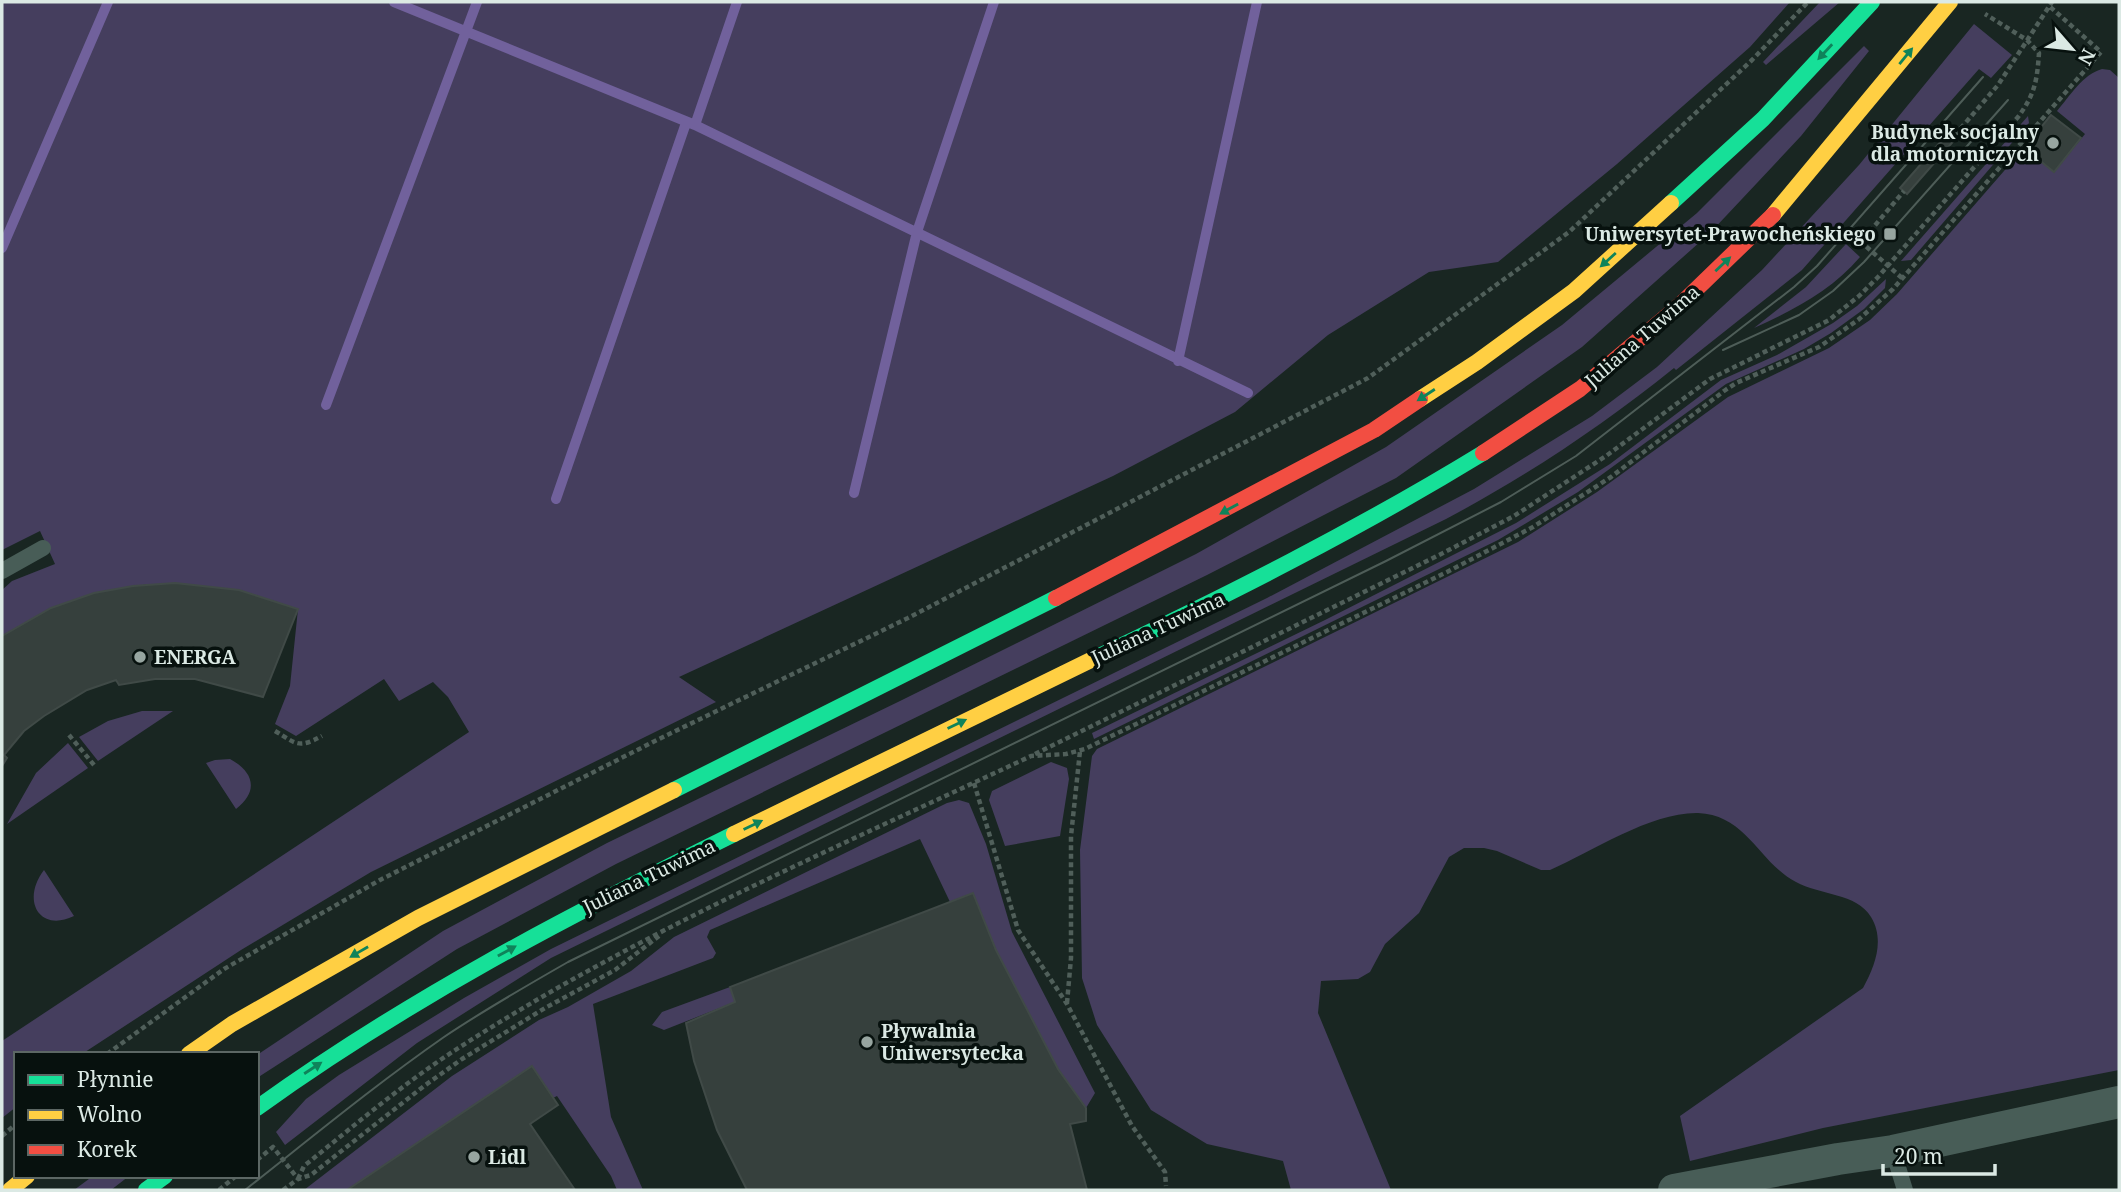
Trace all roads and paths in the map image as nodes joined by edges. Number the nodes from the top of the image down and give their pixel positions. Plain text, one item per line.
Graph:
1 (1808, 2) edge
2 (1872, 2) edge
3 (1951, 2) edge
4 (2050, 4) edge
5 (1983, 13) dead end
6 (2027, 40) junction
7 (1955, 135) dead end
8 (1904, 191) dead end
9 (1888, 266) junction
10 (1902, 278) junction
11 (43, 548) dead end
12 (2, 571) edge
13 (275, 731) dead end
14 (69, 735) dead end
15 (322, 736) dead end
16 (1080, 751) junction
17 (1031, 756) junction
18 (94, 765) dead end
19 (974, 783) junction
20 (668, 929) junction
21 (1067, 1004) junction
22 (110, 1052) edge
23 (192, 1052) edge
24 (2119, 1102) edge
25 (259, 1107) edge
26 (1893, 1151) junction
27 (259, 1158) edge
28 (25, 1178) edge
29 (162, 1178) edge
30 (234, 1178) edge
31 (298, 1179) junction
32 (1166, 1186) dead end
33 (1683, 1189) edge
34 (10, 1190) edge
35 (146, 1190) edge
36 (219, 1190) edge
37 (284, 1190) edge
38 (1905, 1190) edge

1 - 22 path
2 -> 23 main road
25 -> 3 main road, Juliana Tuwima
4 - 6 path
4 - 10 path
5 - 6 path
6 - 7 path
6 - 9 path
8 - 9 path
9 - 10 path
9 - 17 path
10 - 16 path
11 - 12 lane
13 - 15 path
14 - 18 path
16 - 17 path
16 - 21 path
17 - 19 path
19 - 20 path
19 - 21 path
20 - 31 path
20 - 31 path
21 - 32 path
24 - 26 street
26 - 33 street
26 - 38 lane
27 - 31 path
28 - 34 main road
29 - 35 main road
30 - 36 path
31 - 37 path

